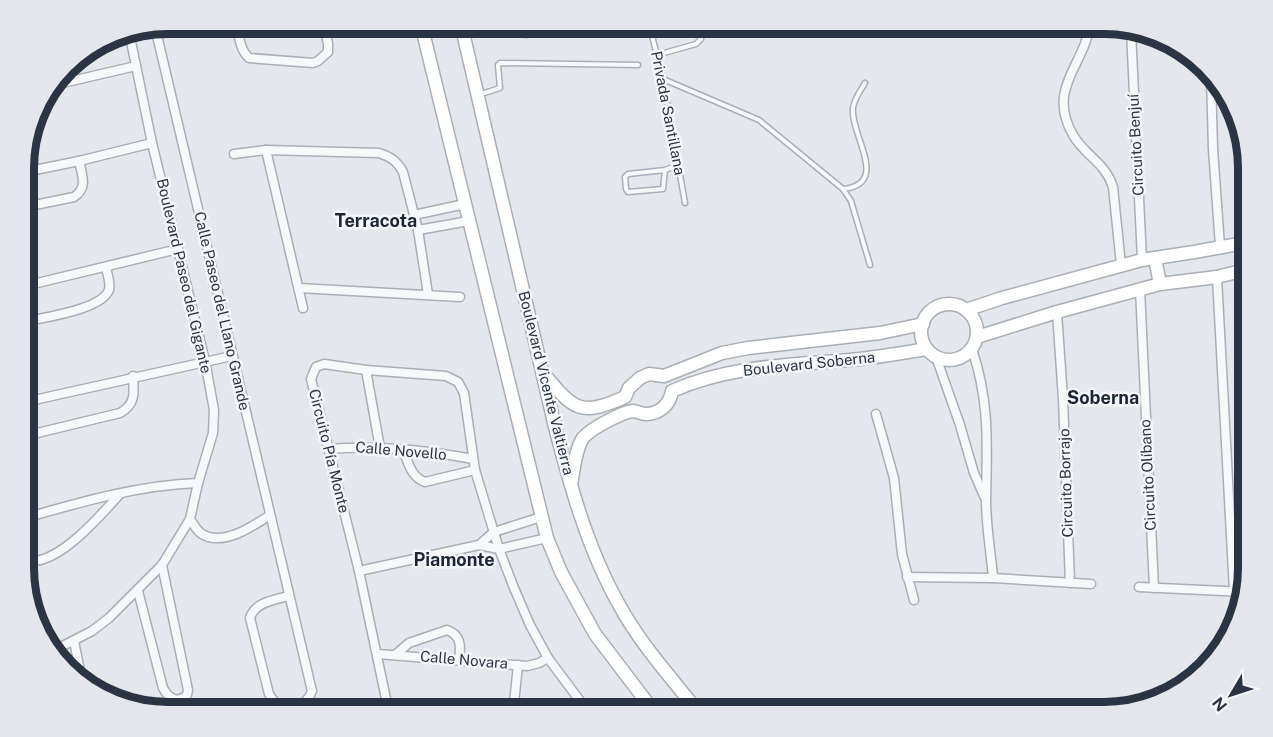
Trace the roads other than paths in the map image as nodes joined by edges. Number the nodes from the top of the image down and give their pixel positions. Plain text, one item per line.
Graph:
1 (652, 34) edge
2 (700, 34) edge
3 (1089, 34) edge
4 (157, 35) edge
5 (239, 35) edge
6 (326, 35) edge
7 (424, 35) edge
8 (464, 35) edge
9 (1131, 38) edge
10 (131, 40) edge
11 (657, 55) junction
12 (638, 65) dead end
13 (136, 66) junction
14 (663, 79) junction
15 (69, 80) edge
16 (865, 83) dead end
17 (1211, 87) edge
18 (478, 95) junction
19 (152, 143) junction
20 (266, 150) junction
21 (234, 154) dead end
22 (79, 161) junction
23 (679, 165) junction
24 (34, 170) edge
25 (665, 170) junction
26 (843, 189) junction
27 (685, 203) dead end
28 (465, 204) junction
29 (34, 205) edge
30 (414, 215) junction
31 (469, 221) junction
32 (418, 231) junction
33 (1238, 244) edge
34 (1220, 246) junction
35 (178, 249) junction
36 (1155, 258) junction
37 (1142, 260) junction
38 (870, 265) dead end
39 (1121, 265) junction
40 (106, 267) junction
41 (1238, 272) edge
42 (1217, 277) junction
43 (34, 284) edge
44 (1160, 284) junction
45 (299, 288) junction
46 (1140, 289) junction
47 (428, 294) junction
48 (460, 297) dead end
49 (303, 308) dead end
50 (966, 310) junction
51 (1057, 312) junction
52 (34, 320) edge
53 (923, 324) junction
54 (974, 343) junction
55 (932, 353) junction
56 (232, 356) junction
57 (205, 361) junction
58 (366, 370) junction
59 (541, 370) junction
60 (664, 375) junction
61 (134, 376) junction
62 (672, 391) junction
63 (625, 397) junction
64 (34, 400) edge
65 (634, 411) junction
66 (876, 414) dead end
67 (34, 434) edge
68 (380, 448) junction
69 (329, 449) junction
70 (403, 450) junction
71 (473, 459) junction
72 (475, 470) junction
73 (198, 483) junction
74 (570, 485) junction
75 (119, 495) junction
76 (986, 501) junction
77 (270, 514) junction
78 (34, 515) edge
79 (541, 518) junction
80 (190, 519) junction
81 (494, 532) junction
82 (547, 537) junction
83 (478, 545) junction
84 (499, 549) junction
85 (34, 561) edge
86 (162, 566) junction
87 (359, 571) junction
88 (907, 577) junction
89 (993, 578) junction
90 (1070, 583) junction
91 (1091, 584) dead end
92 (1139, 587) dead end
93 (1154, 588) junction
94 (138, 591) junction
95 (1234, 591) joint
96 (288, 596) junction
97 (914, 600) dead end
98 (74, 641) junction
99 (61, 647) edge
100 (378, 654) junction
101 (395, 655) junction
102 (548, 658) junction
103 (459, 659) junction
104 (518, 665) junction
105 (80, 668) edge
106 (275, 702) edge
107 (307, 702) edge
108 (387, 702) edge
109 (514, 702) edge
110 (581, 702) edge
111 (647, 702) edge
112 (691, 702) edge

1 - 11 lane, Privada Santillana
2 - 11 lane
3 - 39 street, Circuito Benjuí
4 - 56 street, Calle Paseo del Llano Grande
5 - 6 street
7 - 28 street
8 - 18 street, Boulevard Vicente Valtierra
9 - 37 street, Circuito Benjuí
10 - 13 street, Boulevard Paseo del Gigante
11 - 14 lane, Privada Santillana
12 - 18 lane
13 - 15 street
13 - 19 street, Boulevard Paseo del Gigante
14 - 23 lane, Privada Santillana
14 - 26 lane
16 - 26 lane
17 - 34 street
18 - 59 street, Boulevard Vicente Valtierra
19 - 22 street
19 - 35 street, Boulevard Paseo del Gigante
20 - 21 street
20 - 30 street
20 - 45 street
22 - 24 street
22 - 29 street
23 - 25 lane
23 - 27 lane, Privada Santillana
25 - 25 lane
26 - 38 lane
28 - 30 street
28 - 31 street
30 - 32 street
31 - 32 street
31 - 79 street
32 - 47 street
33 - 34 street
34 - 36 street
35 - 40 street
35 - 57 street, Boulevard Paseo del Gigante
36 - 37 street
36 - 44 street
37 - 39 street
39 - 50 street
40 - 43 street
40 - 52 street
41 - 42 street
42 - 44 street
42 - 95 street
44 - 46 street
45 - 47 street
45 - 49 street
46 - 51 street
46 - 93 street, Circuito Olíbano
47 - 48 street
50 - 53 street
50 - 54 street
51 - 54 street
51 - 90 street, Circuito Borrajo
53 - 55 street
53 - 60 street, Boulevard Soberna
54 - 55 street
54 - 76 street
55 - 62 street, Boulevard Soberna
55 - 76 street
56 - 57 street
56 - 77 street, Calle Paseo del Llano Grande
57 - 61 street
57 - 73 street, Boulevard Paseo del Gigante
58 - 68 street
58 - 69 street, Circuito Pía Monte
58 - 71 street, Circuito Pía Monte
59 - 63 street, Boulevard Soberna
59 - 74 street, Boulevard Vicente Valtierra
60 - 62 street
60 - 63 street, Boulevard Soberna
61 - 64 street
61 - 67 street
62 - 65 street
63 - 65 street
65 - 74 street
66 - 88 street
68 - 69 street, Calle Novello
68 - 70 street, Calle Novello
69 - 87 street, Circuito Pía Monte
70 - 71 street, Calle Novello
70 - 72 street
71 - 72 street, Circuito Pía Monte
72 - 81 street, Circuito Pía Monte
73 - 75 street
73 - 80 street, Boulevard Paseo del Gigante
74 - 112 street, Boulevard Vicente Valtierra
75 - 78 street
75 - 85 street
76 - 89 street
77 - 80 street
77 - 96 street, Calle Paseo del Llano Grande
79 - 81 street
79 - 82 street
80 - 86 street, Boulevard Paseo del Gigante
81 - 83 street
81 - 84 street, Circuito Pía Monte
82 - 84 street
82 - 111 street
83 - 84 street
83 - 87 street
84 - 102 street, Circuito Pía Monte
86 - 94 street, Boulevard Paseo del Gigante
86 - 94 street
87 - 100 street, Circuito Pía Monte
88 - 89 street
88 - 97 street
89 - 90 street
90 - 91 street
92 - 93 street
93 - 95 street
94 - 98 street
96 - 106 street, Calle Paseo del Llano Grande
96 - 107 street, Calle Paseo del Llano Grande
98 - 99 street
98 - 105 street
100 - 101 street, Calle Novara
100 - 108 street, Circuito Pía Monte
101 - 103 street, Calle Novara
101 - 103 street
102 - 104 street, Calle Novara
102 - 110 street, Circuito Pía Monte
103 - 104 street, Calle Novara
104 - 109 street

